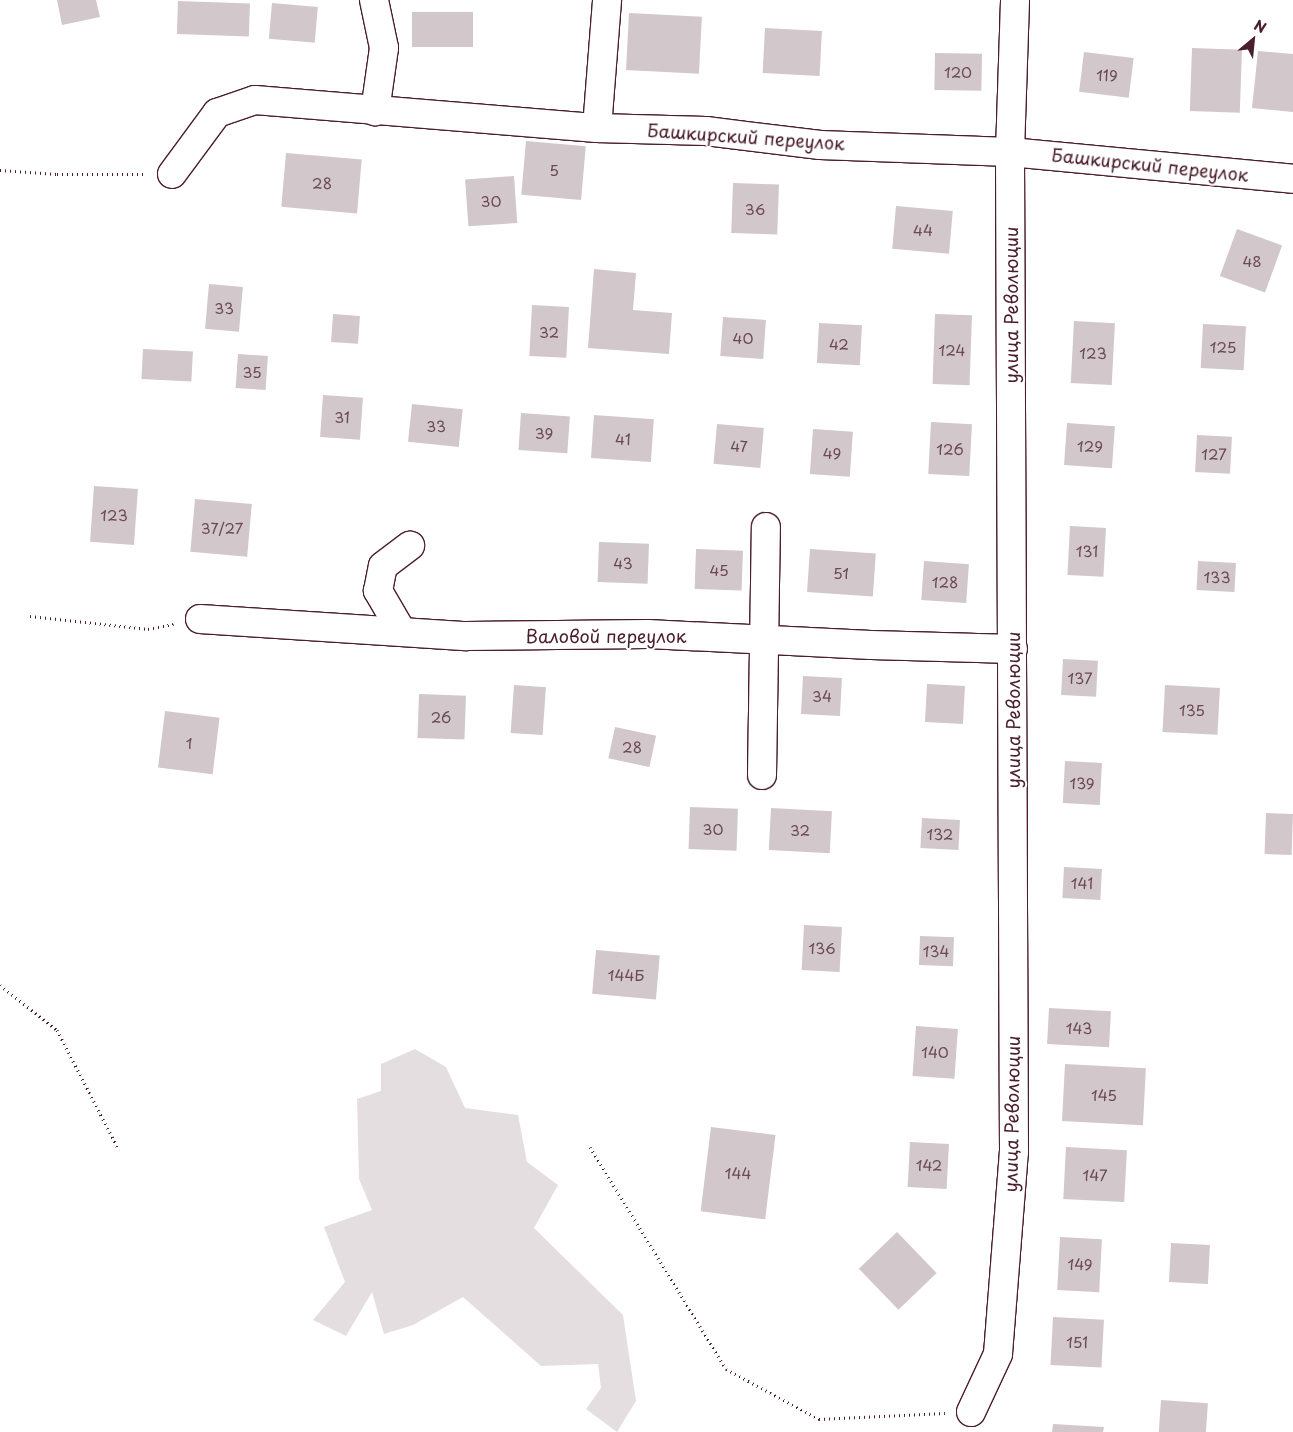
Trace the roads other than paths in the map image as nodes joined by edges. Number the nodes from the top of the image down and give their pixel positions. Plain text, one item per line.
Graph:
1 (374, 0) edge
2 (606, 0) edge
3 (1015, 0) edge
4 (375, 111) junction
5 (597, 128) junction
6 (1010, 152) junction
7 (172, 174) road end
8 (1293, 179) edge
9 (766, 527) dead end
10 (410, 546) dead end
11 (200, 619) road end
12 (402, 632) junction
13 (764, 640) junction
14 (1013, 649) junction
15 (762, 775) dead end
16 (971, 1412) road end

1 - 4 street
2 - 5 street
3 - 6 street, улица Революции
4 - 5 street, Башкирский переулок
4 - 7 street, Башкирский переулок
5 - 6 street, Башкирский переулок
6 - 8 street, Башкирский переулок
6 - 14 street, улица Революции
9 - 13 street
10 - 12 street
11 - 12 street, Валовой переулок
12 - 13 street, Валовой переулок
13 - 14 street, Валовой переулок
13 - 15 street
14 - 16 street, улица Революции

